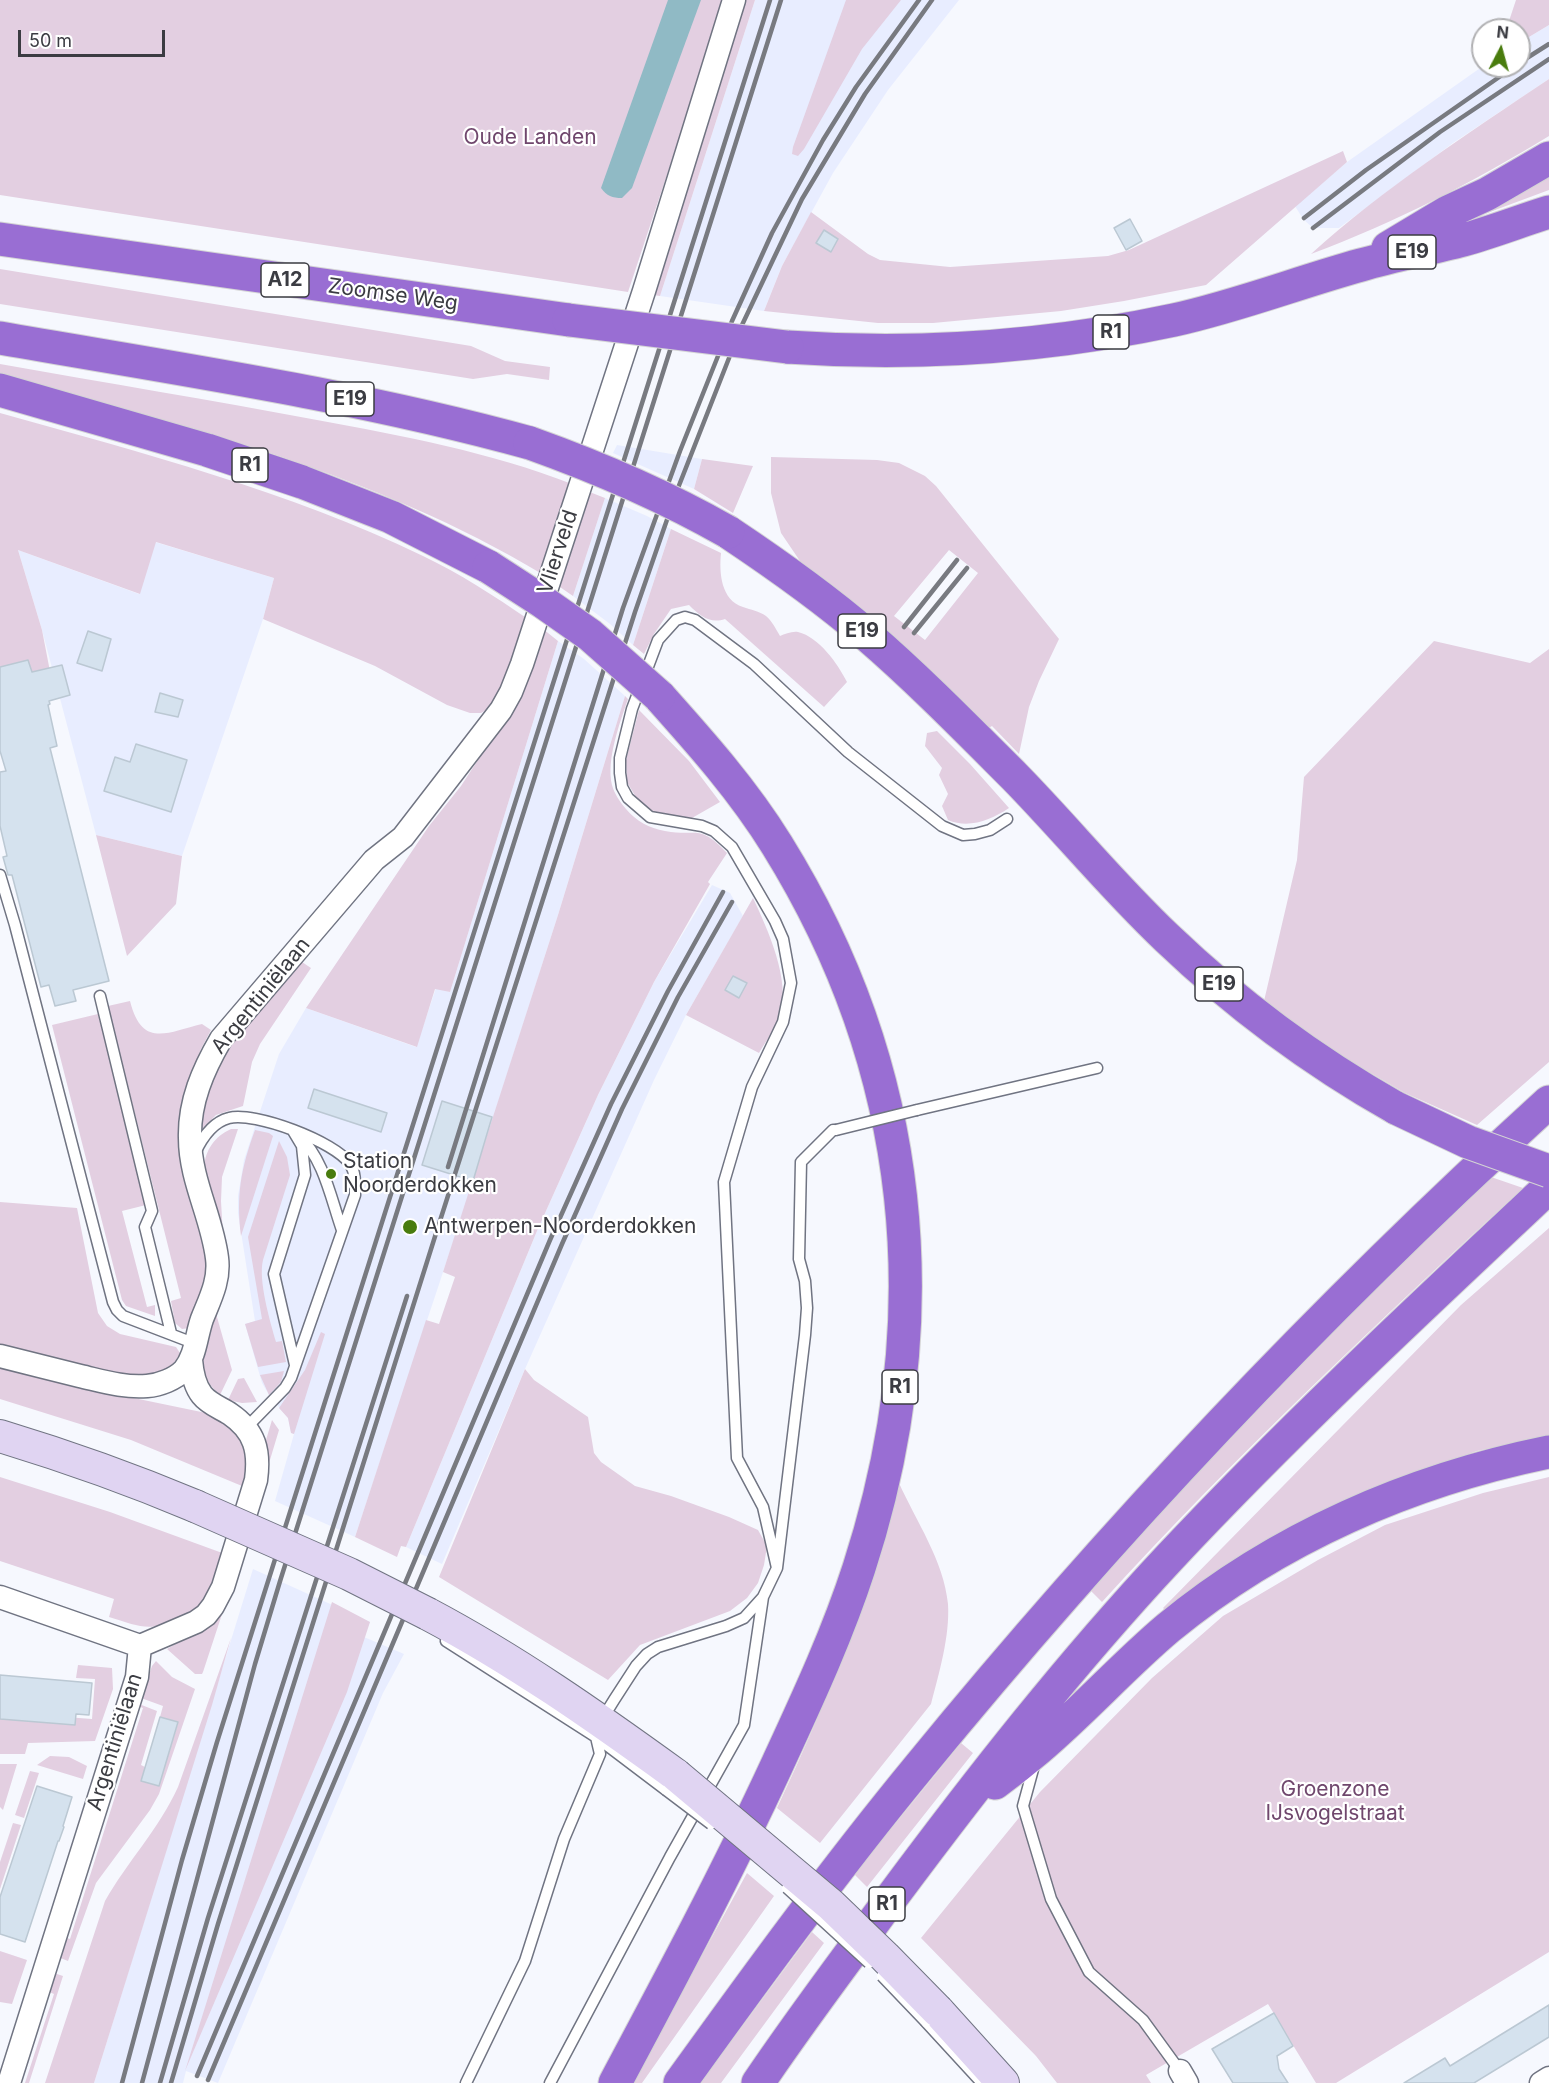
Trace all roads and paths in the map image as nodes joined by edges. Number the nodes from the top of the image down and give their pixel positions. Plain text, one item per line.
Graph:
1 (734, 0) edge
2 (1549, 158) edge
3 (1549, 212) edge
4 (0, 239) edge
5 (1360, 265) junction
6 (0, 338) edge
7 (787, 347) joint
8 (0, 390) edge
9 (1007, 819) dead end
10 (403, 837) joint
11 (0, 875) edge
12 (100, 996) dead end
13 (1097, 1068) dead end
14 (1549, 1102) edge
15 (293, 1131) junction
16 (192, 1161) junction
17 (1549, 1171) edge
18 (1549, 1187) edge
19 (342, 1230) junction
20 (171, 1333) junction
21 (194, 1352) junction
22 (0, 1356) edge
23 (295, 1365) junction
24 (246, 1428) junction
25 (0, 1436) edge
26 (1549, 1452) edge
27 (777, 1568) junction
28 (0, 1597) edge
29 (763, 1597) junction
30 (140, 1647) junction
31 (598, 1729) junction
32 (1039, 1748) junction
33 (671, 1782) junction
34 (952, 1817) junction
35 (720, 1831) dead end
36 (729, 1839) dead end
37 (747, 1854) dead end
38 (780, 1883) dead end
39 (1184, 2077) edge
40 (1549, 2078) edge
41 (9, 2083) edge
42 (466, 2083) edge
43 (550, 2083) edge
44 (615, 2083) edge
45 (680, 2083) edge
46 (758, 2083) edge
47 (982, 2083) edge
48 (1003, 2083) edge
49 (1541, 2083) edge

1 - 10 street, Vlierveld
2 - 5 highway, R1
3 - 5 highway, E19
4 - 7 highway, Zoomse Weg / A12, bridge
5 - 7 highway, R1
6 - 17 highway, E19, bridge
8 - 44 highway, R1, bridge
9 - 27 lane
10 - 16 street, Argentiniëlaan
11 - 20 lane
12 - 20 lane
13 - 27 lane, bridge
14 - 45 highway
15 - 16 lane
15 - 19 lane
15 - 19 lane
15 - 23 lane
16 - 21 street, Argentiniëlaan
18 - 34 highway, R1
19 - 23 lane
20 - 21 lane
21 - 22 street
21 - 24 street, Argentiniëlaan
23 - 24 lane
24 - 30 street, Argentiniëlaan
25 - 31 street, bridge
26 - 32 highway, R1
27 - 29 lane
28 - 30 street
29 - 31 lane
29 - 43 lane
30 - 41 street, Argentiniëlaan
31 - 33 street
31 - 42 lane
32 - 34 highway, R1
32 - 39 lane
33 - 35 lane, bridge
33 - 48 street, bridge
34 - 46 highway, R1
36 - 37 lane
38 - 47 lane, bridge
40 - 49 street

